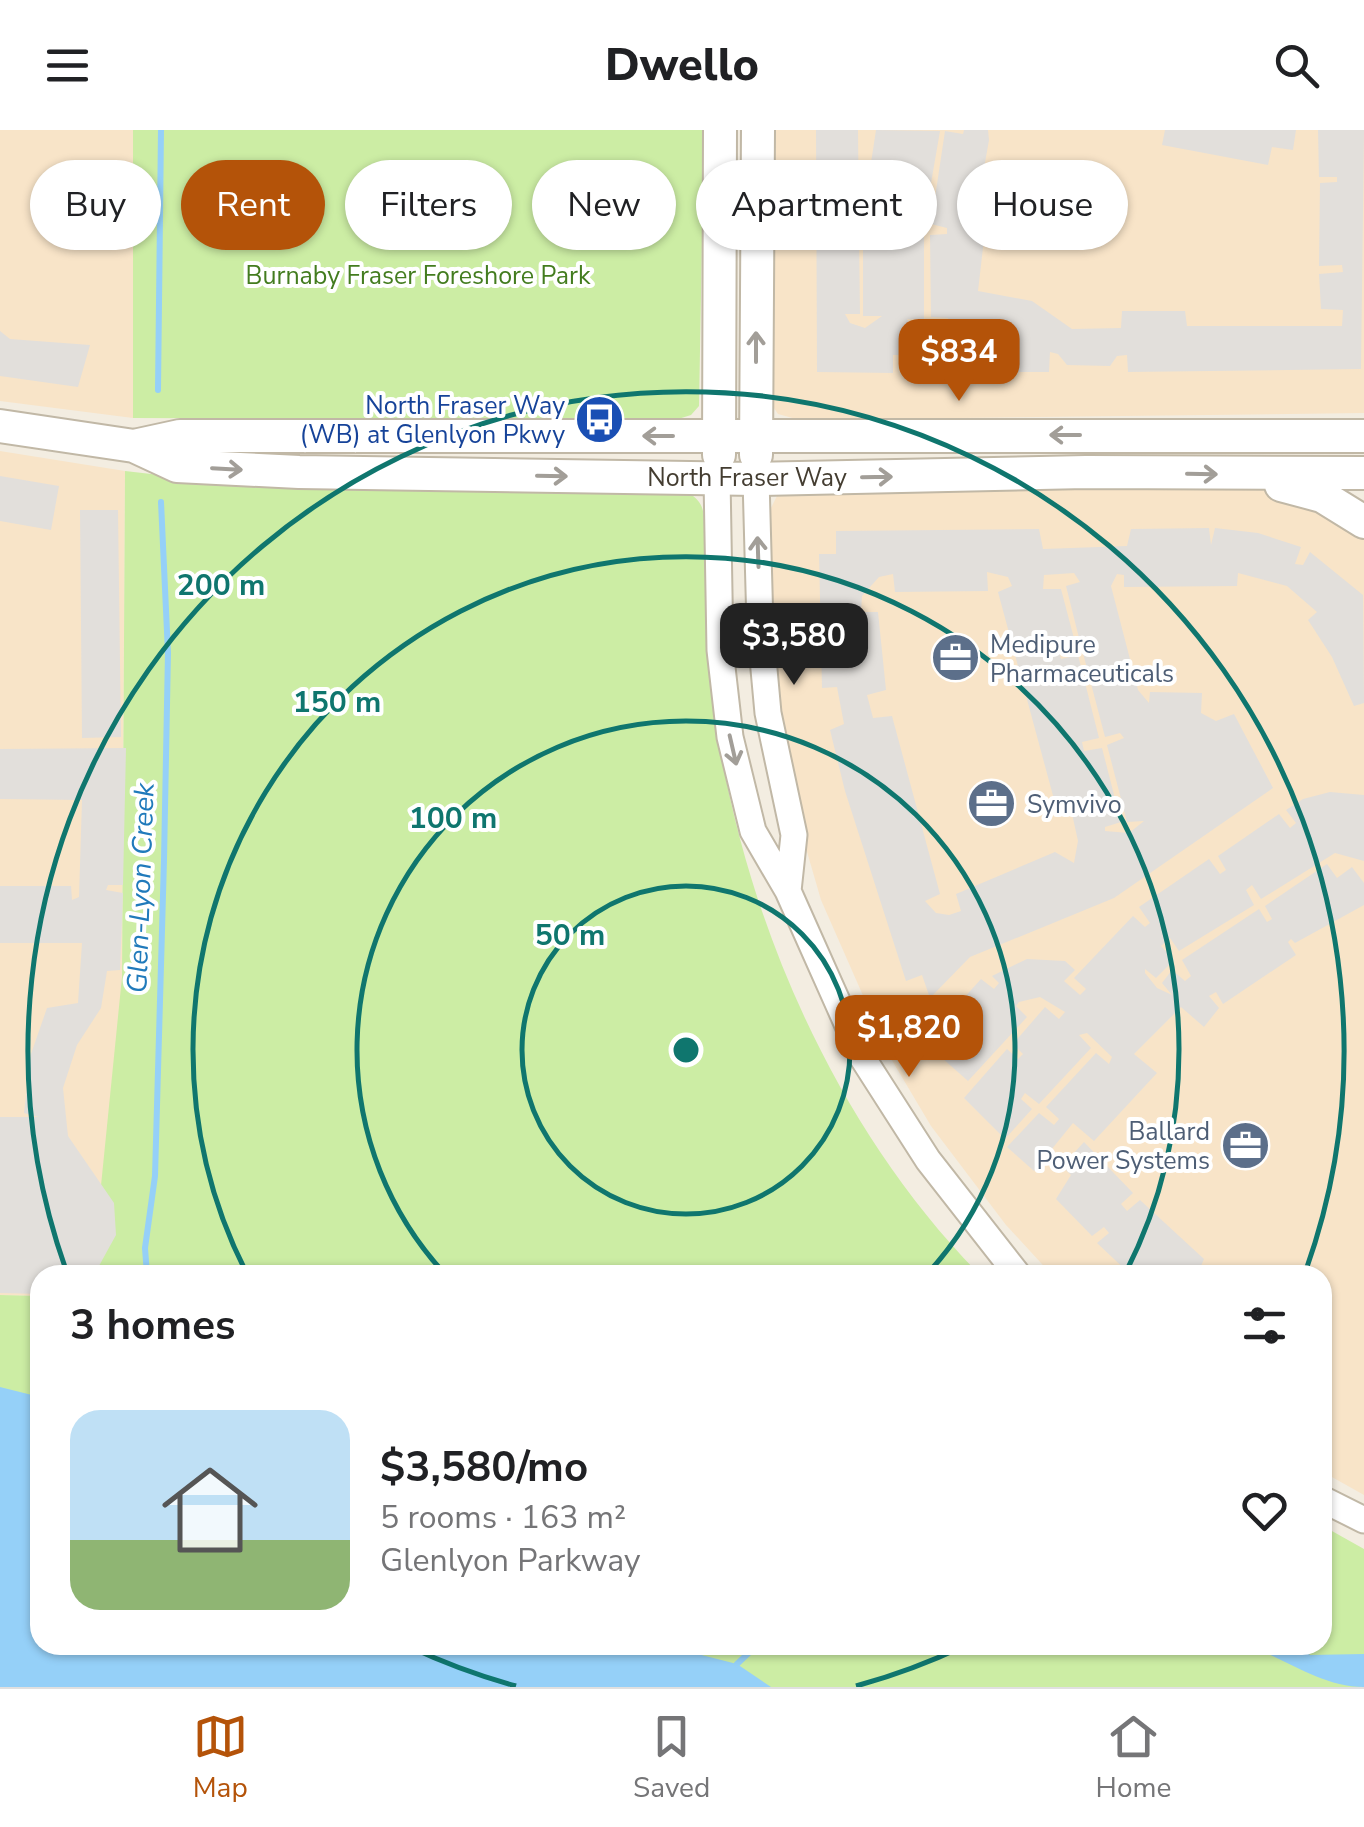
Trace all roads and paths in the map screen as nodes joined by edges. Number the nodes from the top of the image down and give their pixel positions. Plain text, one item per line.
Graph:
1 (720, 130) edge
2 (758, 130) edge
3 (0, 426) edge
4 (721, 434) junction
5 (756, 434) junction
6 (1364, 436) edge
7 (134, 446) junction
8 (1364, 473) edge
9 (1243, 475) junction
10 (718, 478) junction
11 (756, 479) junction
12 (1364, 522) edge
13 (788, 891) junction
14 (1010, 1265) edge
15 (1332, 1504) edge
16 (1364, 1520) edge

1 - 4 street
5 -> 2 street
3 - 7 street, North Fraser Way
4 - 5 street, North Fraser Way
4 -> 7 street, North Fraser Way
4 - 10 street
6 -> 5 street, North Fraser Way
5 - 11 street
7 -> 10 street, North Fraser Way
8 - 9 street, North Fraser Way
11 -> 9 street, North Fraser Way
9 - 12 street
10 - 11 street, North Fraser Way
10 -> 13 street
13 -> 11 street
13 - 14 street
15 - 16 street

